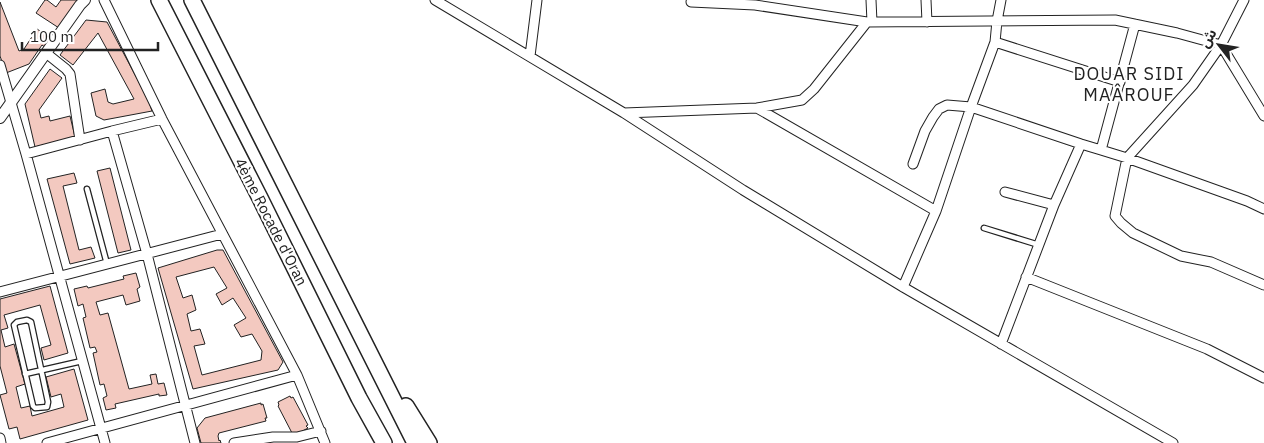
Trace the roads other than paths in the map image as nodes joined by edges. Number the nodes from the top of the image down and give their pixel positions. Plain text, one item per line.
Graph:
1 (85, 0) edge
2 (104, 0) edge
3 (159, 0) edge
4 (192, 0) edge
5 (435, 0) edge
6 (537, 0) edge
7 (870, 0) edge
8 (926, 0) edge
9 (1001, 0) edge
10 (1244, 0) edge
11 (691, 2) dead end
12 (997, 21) junction
13 (869, 22) junction
14 (927, 22) junction
15 (1135, 24) junction
16 (995, 42) junction
17 (1221, 45) junction
18 (46, 53) junction
19 (530, 56) junction
20 (0, 65) edge
21 (1120, 82) junction
22 (12, 102) junction
23 (971, 107) junction
24 (757, 108) junction
25 (624, 113) junction
26 (1264, 116) edge
27 (0, 118) edge
28 (162, 119) junction
29 (112, 131) junction
30 (80, 140) junction
31 (1081, 144) junction
32 (1102, 150) junction
33 (26, 154) junction
34 (1127, 158) junction
35 (913, 164) dead end
36 (87, 189) dead end
37 (1005, 192) dead end
38 (1054, 205) junction
39 (1264, 209) edge
40 (936, 211) junction
41 (984, 228) dead end
42 (222, 234) junction
43 (1039, 246) junction
44 (147, 254) junction
45 (107, 264) junction
46 (60, 276) junction
47 (1026, 277) junction
48 (1264, 285) edge
49 (903, 287) junction
50 (0, 292) edge
51 (358, 332) junction
52 (1001, 344) junction
53 (82, 361) junction
54 (41, 370) junction
55 (25, 374) junction
56 (297, 375) junction
57 (1264, 378) edge
58 (359, 398) junction
59 (186, 406) junction
60 (101, 429) junction
61 (321, 431) junction
62 (0, 438) edge
63 (1, 443) edge
64 (47, 443) edge
65 (105, 443) edge
66 (195, 443) edge
67 (234, 443) edge
68 (325, 443) edge
69 (376, 443) edge
70 (384, 443) edge
71 (415, 443) edge
72 (429, 443) edge
73 (1173, 443) edge

1 - 18 street
2 - 28 street
3 - 58 highway, 4ème Rocade d'Oran
4 - 51 highway, 4ème Rocade d'Oran
5 - 19 street
6 - 19 street
7 - 13 street
8 - 14 street
9 - 12 street
10 - 17 street
11 - 13 street
12 - 14 street
12 - 15 street
12 - 16 street
13 - 14 street
13 - 24 street
15 - 17 street
15 - 21 street
16 - 21 street
16 - 23 street
17 - 26 street
17 - 34 street
18 - 22 street
18 - 30 street
19 - 25 street
20 - 22 street
21 - 32 street
22 - 27 street
22 - 33 street
23 - 31 street
23 - 35 street
23 - 40 street
24 - 25 street
24 - 40 street
25 - 49 street
28 - 29 street
28 - 42 street
29 - 30 street
29 - 44 street
30 - 33 street
31 - 32 street
31 - 38 street
32 - 34 street
33 - 46 street
34 - 39 street
34 - 48 street
36 - 45 lane
37 - 38 street
38 - 43 street
40 - 49 street
41 - 43 lane
42 - 44 street
42 - 56 street
43 - 47 street
44 - 45 street
44 - 59 street
45 - 46 street
46 - 50 street
46 - 53 street
47 - 52 street
47 - 57 street
49 - 52 street
51 - 71 highway, 4ème Rocade d'Oran
51 - 72 highway
52 - 73 street
53 - 54 lane
53 - 60 street
54 - 55 lane
54 - 55 lane
54 - 55 lane
56 - 59 street
56 - 61 street
58 - 69 highway
58 - 70 highway, 4ème Rocade d'Oran
59 - 60 street
59 - 66 street
60 - 64 street
60 - 65 street
61 - 67 street
61 - 68 street
62 - 63 street

